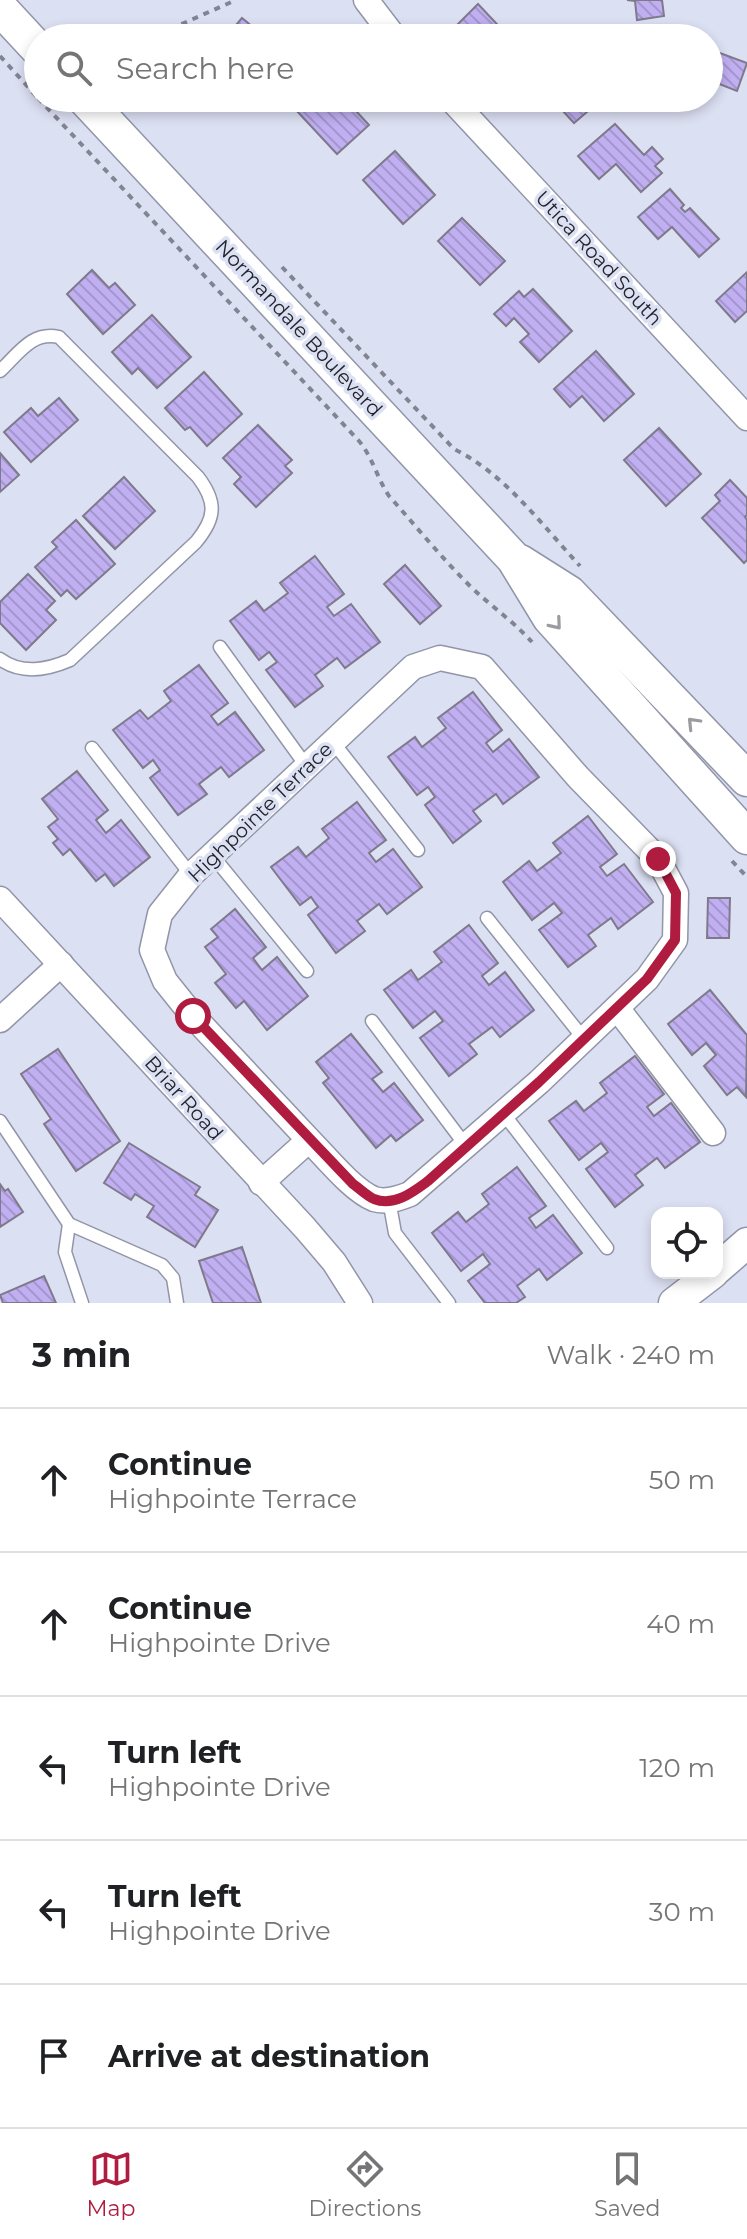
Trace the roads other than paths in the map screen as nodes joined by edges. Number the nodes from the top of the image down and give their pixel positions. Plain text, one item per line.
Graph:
1 (366, 0) edge
2 (0, 8) edge
3 (384, 24) edge
4 (24, 34) edge
5 (97, 112) edge
6 (464, 112) edge
7 (0, 371) edge
8 (738, 392) edge
9 (747, 418) edge
10 (514, 559) junction
11 (220, 647) dead end
12 (0, 659) edge
13 (333, 742) junction
14 (92, 748) dead end
15 (307, 767) junction
16 (747, 779) edge
17 (736, 845) edge
18 (418, 850) dead end
19 (212, 855) junction
20 (191, 875) junction
21 (0, 899) edge
22 (487, 918) dead end
23 (61, 964) junction
24 (307, 971) dead end
25 (617, 1008) junction
26 (0, 1020) edge
27 (372, 1021) dead end
28 (584, 1039) junction
29 (503, 1113) junction
30 (0, 1121) edge
31 (713, 1133) dead end
32 (309, 1140) junction
33 (466, 1146) junction
34 (261, 1183) junction
35 (389, 1200) junction
36 (69, 1224) junction
37 (747, 1243) edge
38 (607, 1248) dead end
39 (723, 1264) edge
40 (705, 1279) edge
41 (82, 1303) edge
42 (177, 1303) edge
43 (360, 1303) edge
44 (449, 1303) edge
45 (674, 1303) edge

1 - 3 street
2 - 4 main road
5 - 10 main road, Normandale Boulevard
6 - 8 street, Utica Road South
7 - 12 lane
8 - 9 street, Utica Road South
16 -> 10 main road, Normandale Boulevard
10 -> 17 main road, Normandale Boulevard
11 - 15 lane
13 - 15 street, Highpointe Terrace
13 - 18 lane
13 - 25 street, Highpointe Terrace
14 - 20 lane
15 - 19 street, Highpointe Terrace
19 - 20 street, Highpointe Terrace
19 - 24 lane
20 - 32 street, Highpointe Terrace
21 - 23 street, Briar Road
22 - 28 lane
23 - 26 street
23 - 34 street, Briar Road
25 - 28 street, Highpointe Terrace
25 - 31 street
27 - 33 lane
28 - 29 street, Highpointe Terrace
29 - 33 street, Highpointe Terrace
29 - 38 lane
30 - 36 lane
32 - 34 street
32 - 35 street, Highpointe Terrace
33 - 35 street, Highpointe Terrace
34 - 43 street, Briar Road
35 - 44 lane
36 - 41 lane
36 - 42 lane
37 - 39 street
40 - 45 street

